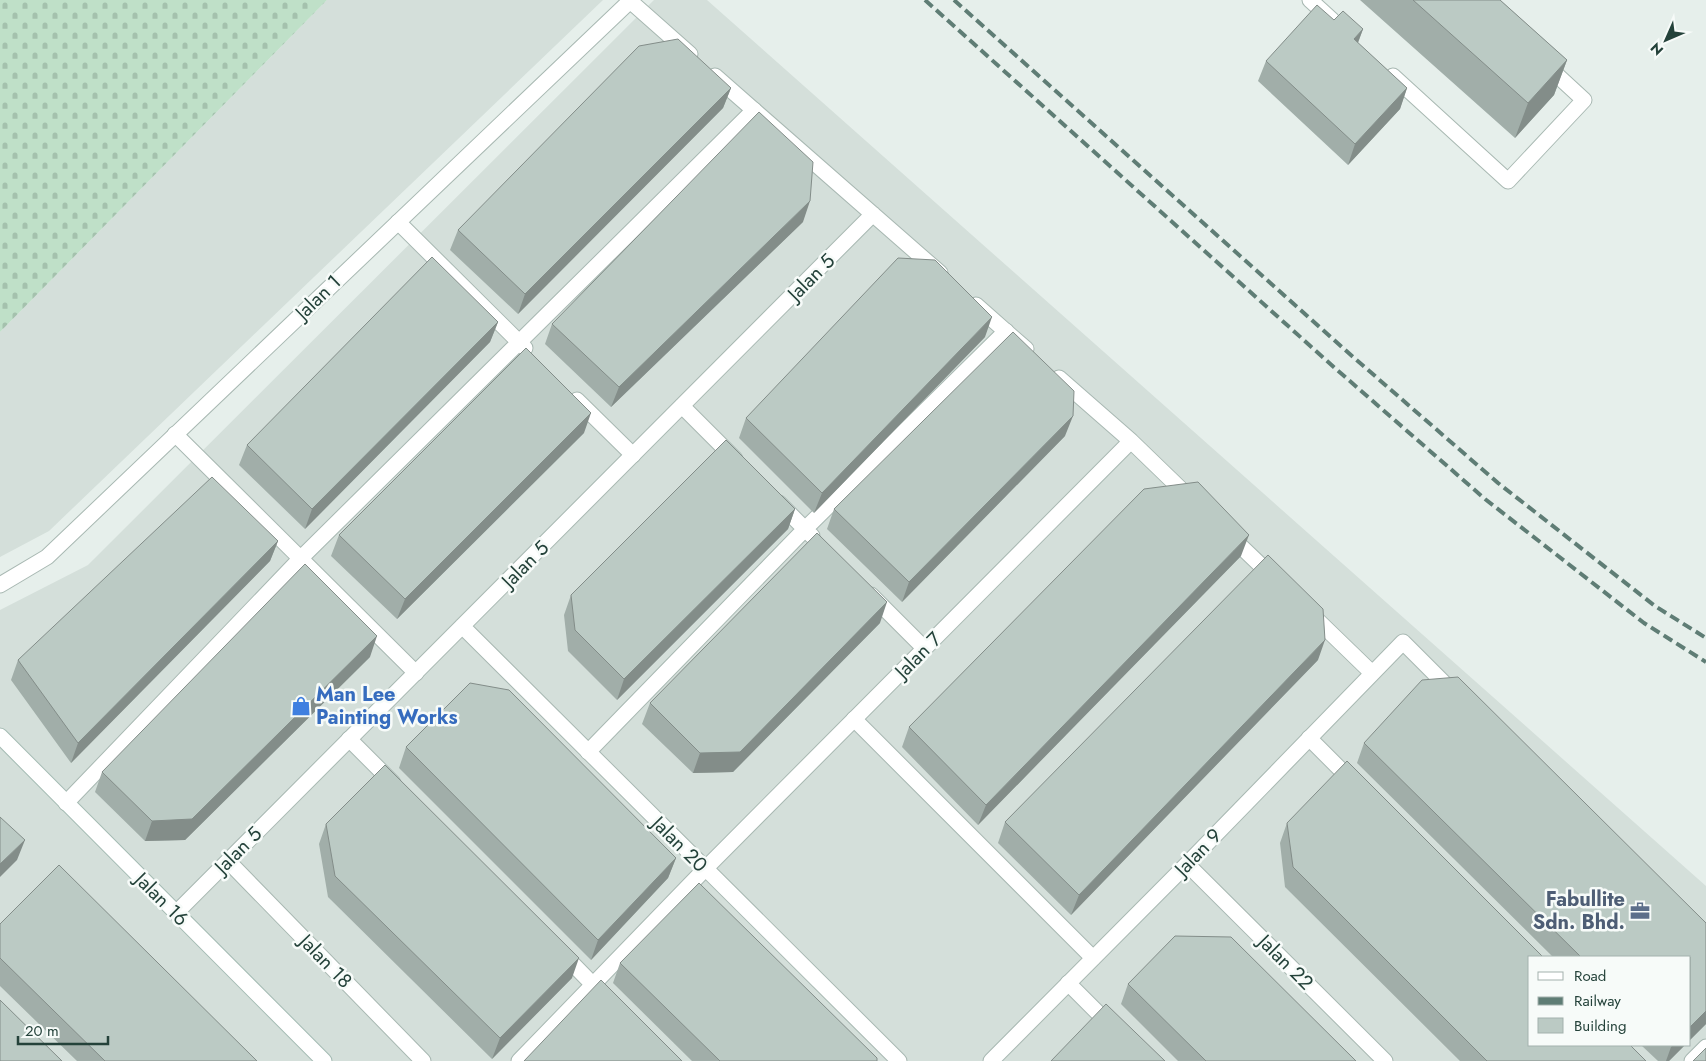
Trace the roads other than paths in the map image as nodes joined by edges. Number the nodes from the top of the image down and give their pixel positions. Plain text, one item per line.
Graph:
1 (1310, 0) edge
2 (630, 1) edge
3 (1340, 27) edge
4 (1533, 54) edge
5 (1384, 67) edge
6 (754, 110) junction
7 (873, 214) junction
8 (398, 222) junction
9 (947, 280) edge
10 (962, 292) edge
11 (1006, 332) junction
12 (519, 342) junction
13 (532, 355) edge
14 (1036, 357) edge
15 (1050, 370) edge
16 (566, 388) edge
17 (682, 406) junction
18 (175, 434) junction
19 (1132, 441) junction
20 (633, 455) junction
21 (744, 468) edge
22 (771, 495) edge
23 (1202, 510) edge
24 (1216, 523) edge
25 (805, 529) junction
26 (819, 543) edge
27 (300, 558) junction
28 (0, 585) edge
29 (862, 586) edge
30 (1287, 591) edge
31 (1302, 605) edge
32 (462, 626) junction
33 (925, 649) junction
34 (416, 673) junction
35 (1372, 673) junction
36 (1466, 704) edge
37 (854, 719) junction
38 (0, 736) edge
39 (1309, 738) junction
40 (349, 739) junction
41 (588, 752) junction
42 (1364, 794) edge
43 (405, 795) edge
44 (66, 803) junction
45 (228, 861) junction
46 (1186, 864) junction
47 (705, 868) junction
48 (176, 913) junction
49 (551, 942) edge
50 (1093, 958) junction
51 (1068, 983) junction
52 (593, 985) junction
53 (621, 1012) edge
54 (1118, 1033) edge
55 (1706, 1047) edge
56 (324, 1061) edge
57 (423, 1061) edge
58 (520, 1061) edge
59 (899, 1061) edge
60 (991, 1061) edge
61 (1385, 1061) edge
62 (1692, 1061) edge

1 - 3 street
2 - 6 street
2 - 8 street, Jalan 1
4 - 5 street
6 - 7 street
6 - 12 street
7 - 9 street
7 - 17 street, Jalan 5
8 - 12 street
8 - 18 street, Jalan 1
10 - 11 street
11 - 14 street
11 - 25 street
12 - 13 street
12 - 27 street
15 - 19 street
16 - 20 street
17 - 20 street, Jalan 5
17 - 21 street
18 - 27 street
18 - 28 street, Jalan 1
19 - 23 street
19 - 33 street, Jalan 7
20 - 32 street, Jalan 5
22 - 25 street
24 - 30 street
25 - 26 street
25 - 41 street
27 - 34 street
27 - 44 street
29 - 33 street
31 - 35 street
32 - 34 street, Jalan 5
32 - 41 street, Jalan 20
33 - 37 street, Jalan 7
34 - 40 street, Jalan 5
35 - 36 street, Jalan 9
35 - 39 street, Jalan 9
37 - 47 street, Jalan 7
37 - 50 street
38 - 44 street, Jalan 16
39 - 42 street
39 - 46 street, Jalan 9
40 - 43 street
40 - 45 street, Jalan 5
41 - 47 street, Jalan 20
44 - 48 street, Jalan 16
45 - 48 street, Jalan 5
45 - 57 street, Jalan 18
46 - 50 street, Jalan 9
46 - 61 street, Jalan 22
47 - 52 street, Jalan 7
47 - 59 street, Jalan 20
48 - 56 street, Jalan 16
49 - 52 street
50 - 51 street, Jalan 9
51 - 54 street
51 - 60 street, Jalan 9
52 - 53 street
52 - 58 street, Jalan 7
55 - 62 street

